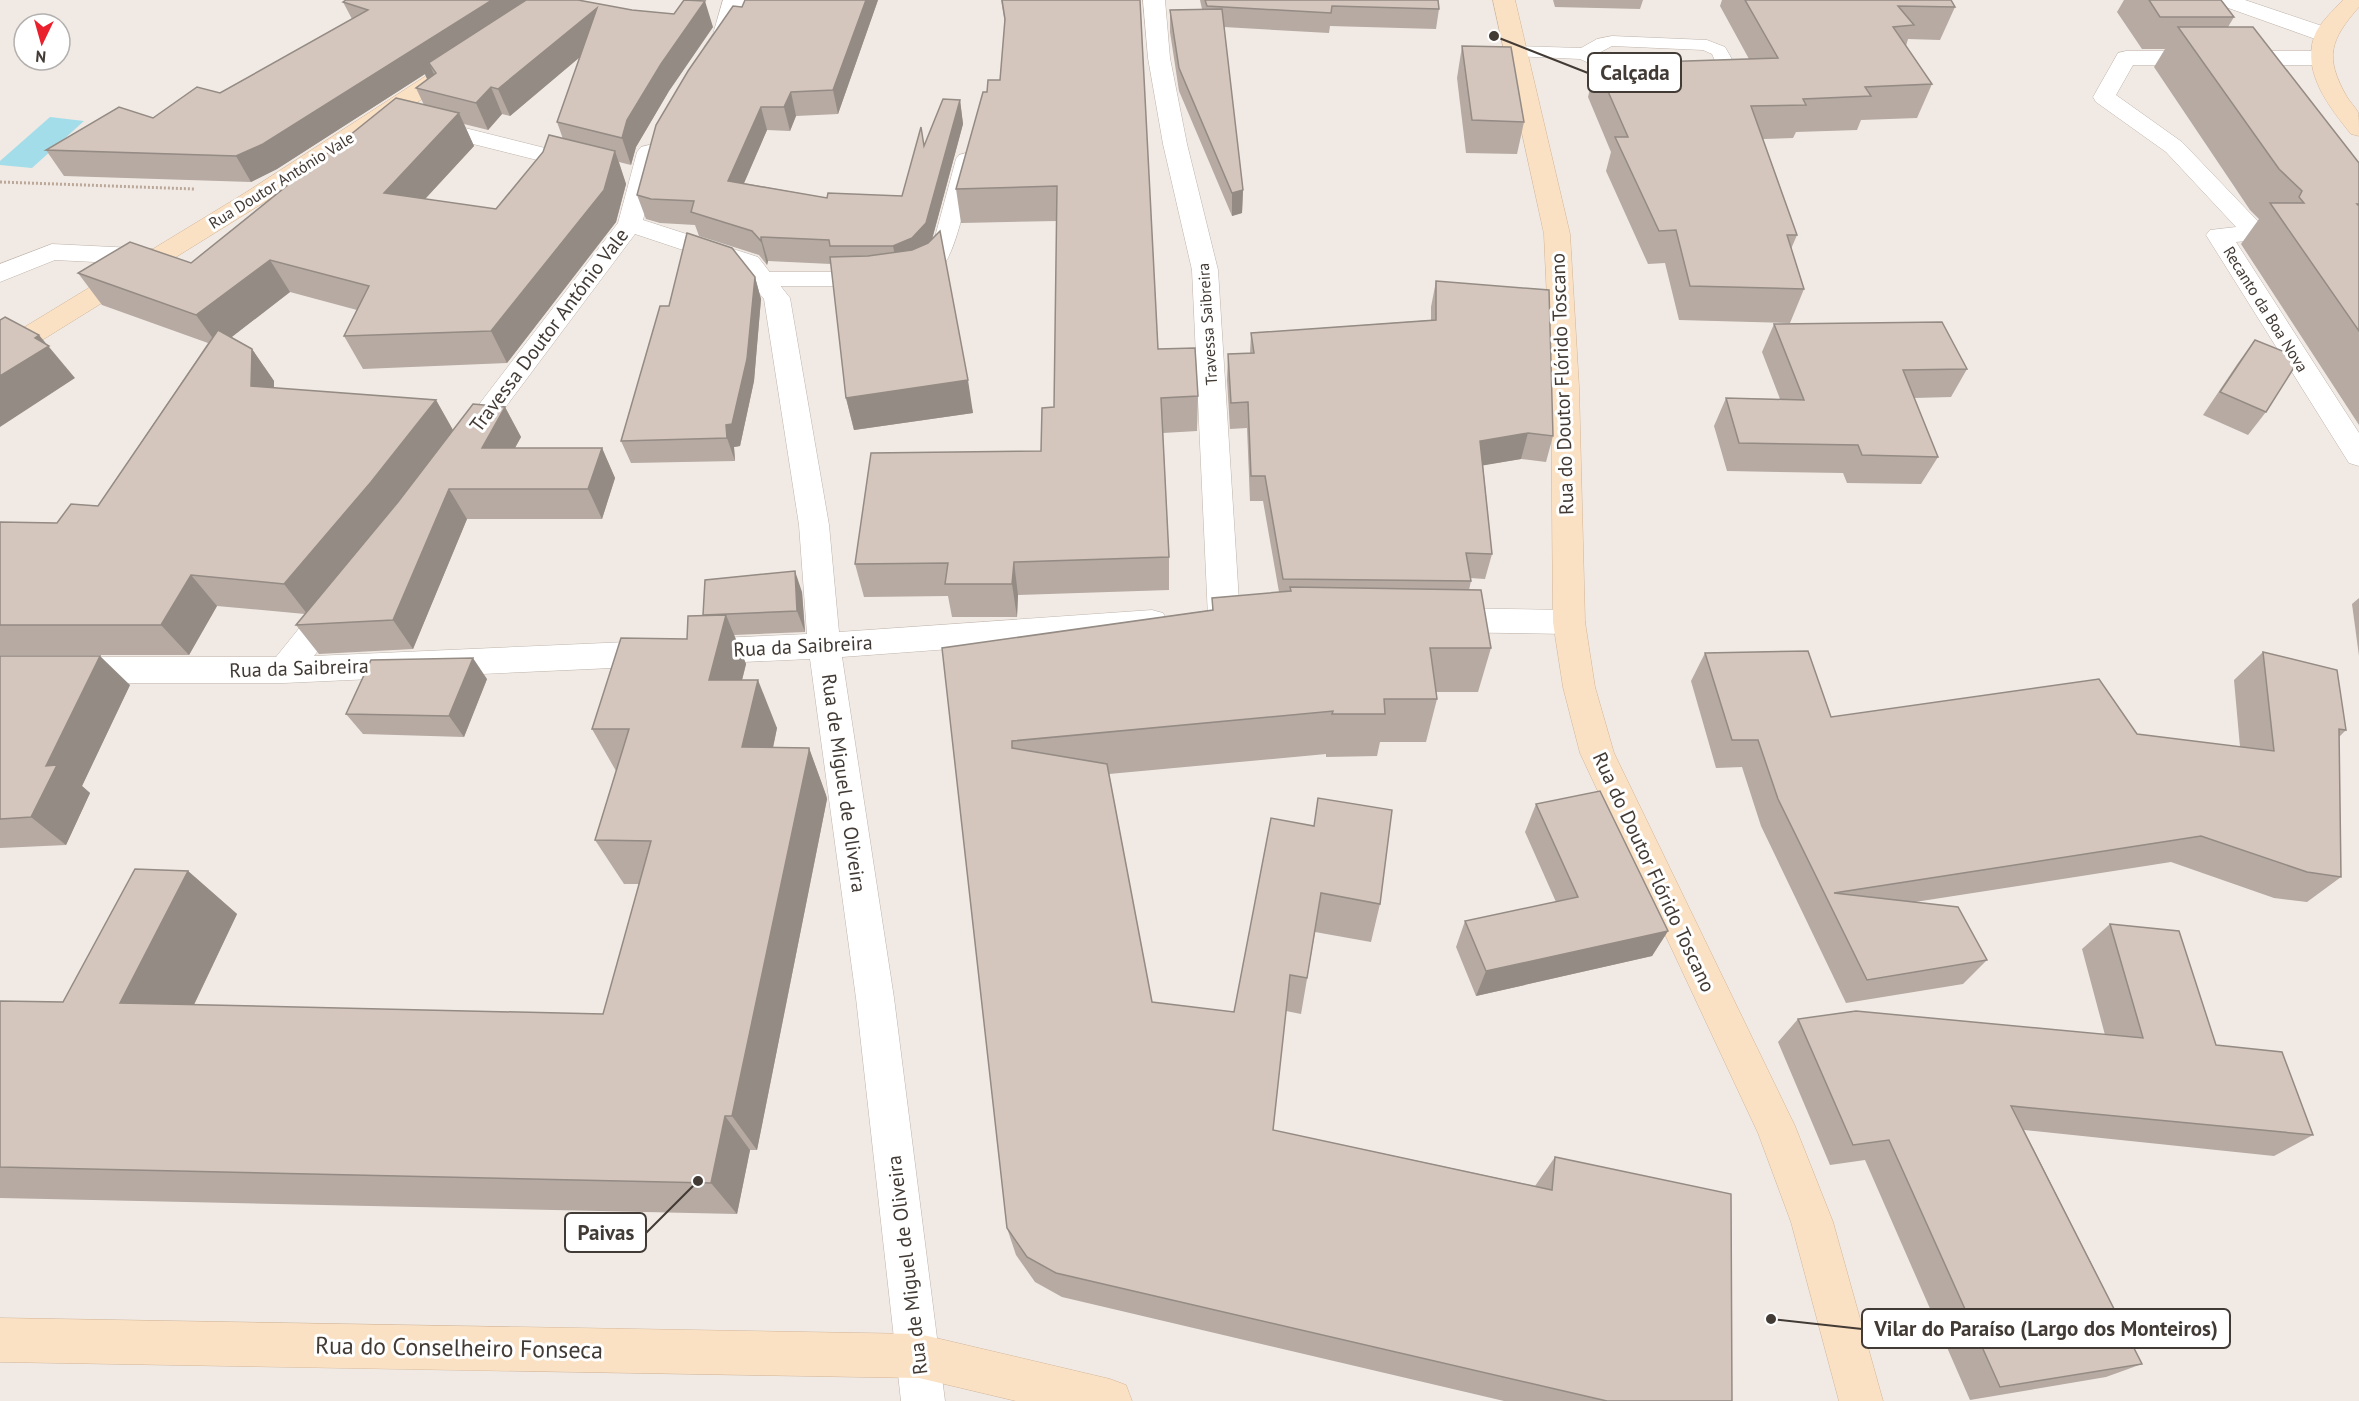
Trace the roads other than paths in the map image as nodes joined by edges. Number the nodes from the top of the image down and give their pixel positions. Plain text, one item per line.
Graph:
1 (734, 0) edge
2 (1154, 0) edge
3 (1504, 0) edge
4 (2224, 0) edge
5 (2354, 0) edge
6 (2323, 46) junction
7 (1514, 51) junction
8 (1584, 54) junction
9 (474, 55) edge
10 (700, 67) edge
11 (1650, 69) edge
12 (1674, 70) edge
13 (385, 114) junction
14 (661, 129) edge
15 (2359, 129) edge
16 (972, 137) edge
17 (623, 174) junction
18 (630, 224) junction
19 (159, 257) junction
20 (0, 274) edge
21 (761, 279) junction
22 (0, 354) edge
23 (2359, 456) edge
24 (452, 459) edge
25 (351, 588) edge
26 (1212, 618) joint
27 (1414, 619) edge
28 (1569, 622) junction
29 (824, 646) junction
30 (0, 670) edge
31 (284, 670) junction
32 (0, 1340) edge
33 (919, 1356) junction
34 (922, 1401) edge
35 (1110, 1401) edge
36 (1861, 1401) edge

1 - 10 street
2 - 26 street, Travessa Saibreira
3 - 7 main road, Rua do Doutor Flórido Toscano
4 - 6 street
5 - 6 main road
6 - 15 main road
6 - 23 street, Recanto da Boa Nova
7 - 8 lane
7 - 28 main road, Rua do Doutor Flórido Toscano
8 - 11 lane
8 - 12 lane
9 - 13 main road, Rua Doutor António Vale
13 - 17 street
13 - 19 main road, Rua Doutor António Vale
14 - 17 street, Travessa Doutor António Vale
16 - 21 lane
17 - 18 street, Travessa Doutor António Vale
18 - 21 street, Rua de Miguel de Oliveira
18 - 24 street, Travessa Doutor António Vale
19 - 20 street
19 - 22 main road, Rua Doutor António Vale
21 - 29 street, Rua de Miguel de Oliveira
25 - 31 street
26 - 29 street, Rua da Saibreira
27 - 28 street
28 - 36 main road, Rua do Doutor Flórido Toscano
29 - 31 street, Rua da Saibreira
29 - 33 street, Rua de Miguel de Oliveira
30 - 31 street, Rua da Saibreira
32 - 33 main road, Rua do Conselheiro Fonseca
33 - 34 street, Rua de Miguel de Oliveira
33 - 35 main road, Rua do Conselheiro Fonseca

